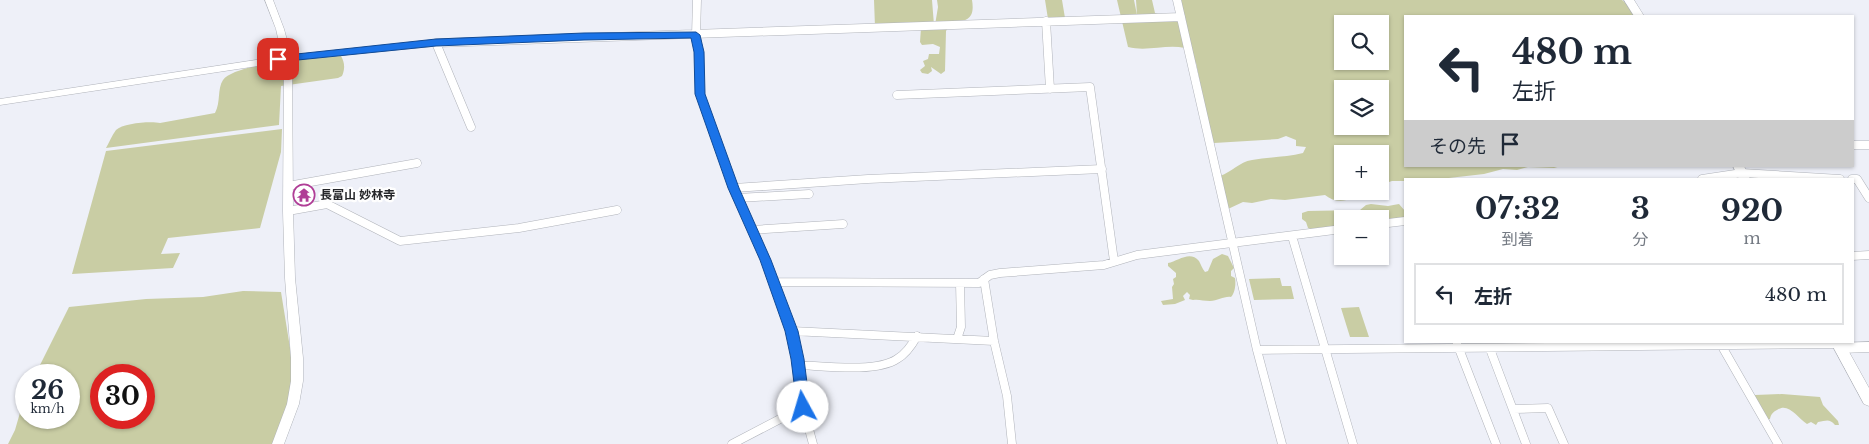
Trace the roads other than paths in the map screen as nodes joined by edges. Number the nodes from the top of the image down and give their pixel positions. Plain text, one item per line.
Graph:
1 (269, 0) edge
2 (698, 0) edge
3 (1177, 0) edge
4 (1629, 0) edge
5 (1639, 15) edge
6 (1182, 16) junction
7 (1046, 21) junction
8 (696, 35) junction
9 (436, 43) junction
10 (287, 58) junction
11 (1050, 89) junction
12 (897, 94) dead end
13 (0, 102) edge
14 (472, 127) dead end
15 (1854, 145) edge
16 (1869, 145) edge
17 (417, 163) dead end
18 (1102, 169) junction
19 (1742, 173) edge
20 (1709, 178) edge
21 (1824, 178) edge
22 (1854, 179) edge
23 (288, 186) junction
24 (734, 188) junction
25 (808, 194) dead end
26 (738, 198) junction
27 (1869, 198) edge
28 (617, 210) dead end
29 (288, 211) junction
30 (1404, 220) edge
31 (1389, 223) edge
32 (843, 224) dead end
33 (752, 230) junction
34 (1334, 230) edge
35 (1292, 236) junction
36 (1234, 244) junction
37 (1869, 255) edge
38 (1854, 256) edge
39 (1114, 261) junction
40 (984, 279) junction
41 (774, 282) junction
42 (960, 283) junction
43 (792, 331) junction
44 (917, 336) junction
45 (957, 339) junction
46 (994, 341) junction
47 (1720, 343) edge
48 (1589, 344) edge
49 (1838, 344) edge
50 (1457, 345) edge
51 (1869, 348) edge
52 (1490, 349) junction
53 (1257, 350) junction
54 (1325, 350) junction
55 (798, 365) junction
56 (1869, 400) edge
57 (803, 407) junction
58 (1513, 408) junction
59 (278, 444) edge
60 (732, 444) edge
61 (814, 444) edge
62 (1012, 444) edge
63 (1282, 444) edge
64 (1353, 444) edge
65 (1496, 444) edge
66 (1526, 444) edge
67 (1564, 444) edge
68 (1778, 444) edge

1 - 10 street
2 - 8 street
3 - 6 street
4 - 5 main road
6 - 7 street
6 - 36 street
7 - 8 street
7 - 11 street
8 - 9 street
8 - 24 street
9 - 10 street
9 - 14 street
10 - 13 street
10 - 23 street
11 - 12 street
11 - 18 street
15 - 16 street
17 - 23 street
18 - 24 street
18 - 39 street
19 - 20 street
19 - 21 street
22 - 27 street
23 - 29 street
24 - 26 street
25 - 26 street
26 - 33 street
28 - 29 street
29 - 59 street
30 - 31 street
32 - 33 street
33 - 41 street
34 - 35 street
35 - 36 street
35 - 54 street
36 - 39 street
36 - 53 street
37 - 38 street
39 - 40 street
40 - 42 street
40 - 46 street
41 - 42 street
41 - 43 street
42 - 45 street
43 - 44 street
43 - 55 street
44 - 45 street
44 - 55 street
45 - 46 street
46 - 62 street
47 - 48 street
47 - 49 street
47 - 68 street
48 - 52 street
49 - 51 street
49 - 56 main road
50 - 52 street
50 - 54 street
50 - 65 street
52 - 58 street
53 - 54 street
53 - 63 street
54 - 64 street
55 - 57 street
57 - 60 street
57 - 61 street
58 - 66 street
58 - 67 street

